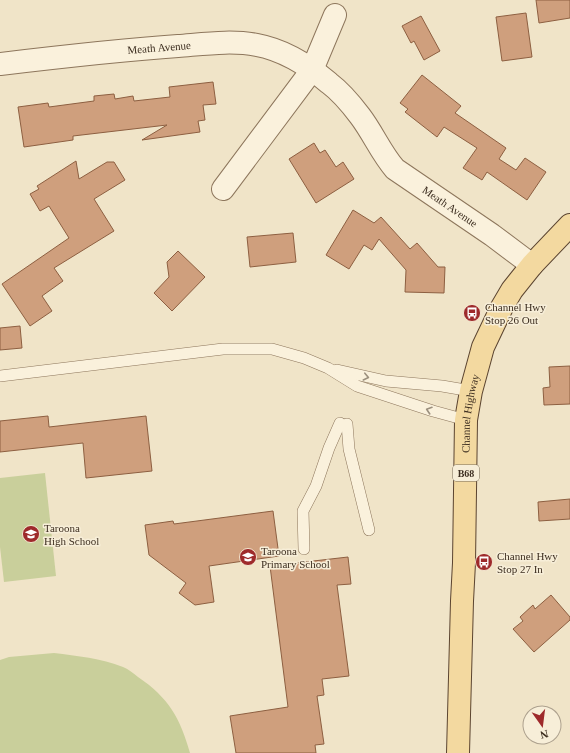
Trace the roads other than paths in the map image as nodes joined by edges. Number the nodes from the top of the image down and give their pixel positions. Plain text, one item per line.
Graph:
1 (335, 14) dead end
2 (0, 64) edge
3 (312, 70) junction
4 (223, 189) dead end
5 (570, 225) edge
6 (532, 265) junction
7 (328, 368) junction
8 (0, 376) edge
9 (471, 391) junction
10 (466, 420) junction
11 (369, 530) dead end
12 (304, 549) dead end
13 (458, 753) edge

1 - 3 street
2 - 3 street, Meath Avenue
3 - 4 street
3 - 6 street, Meath Avenue
5 - 6 main road, Channel Highway / B68
6 - 9 main road, Channel Highway / B68
7 - 8 lane
7 -> 9 lane
10 -> 7 lane
9 - 10 main road, Channel Highway / B68
10 - 13 main road, Channel Highway / B68
11 - 12 lane

